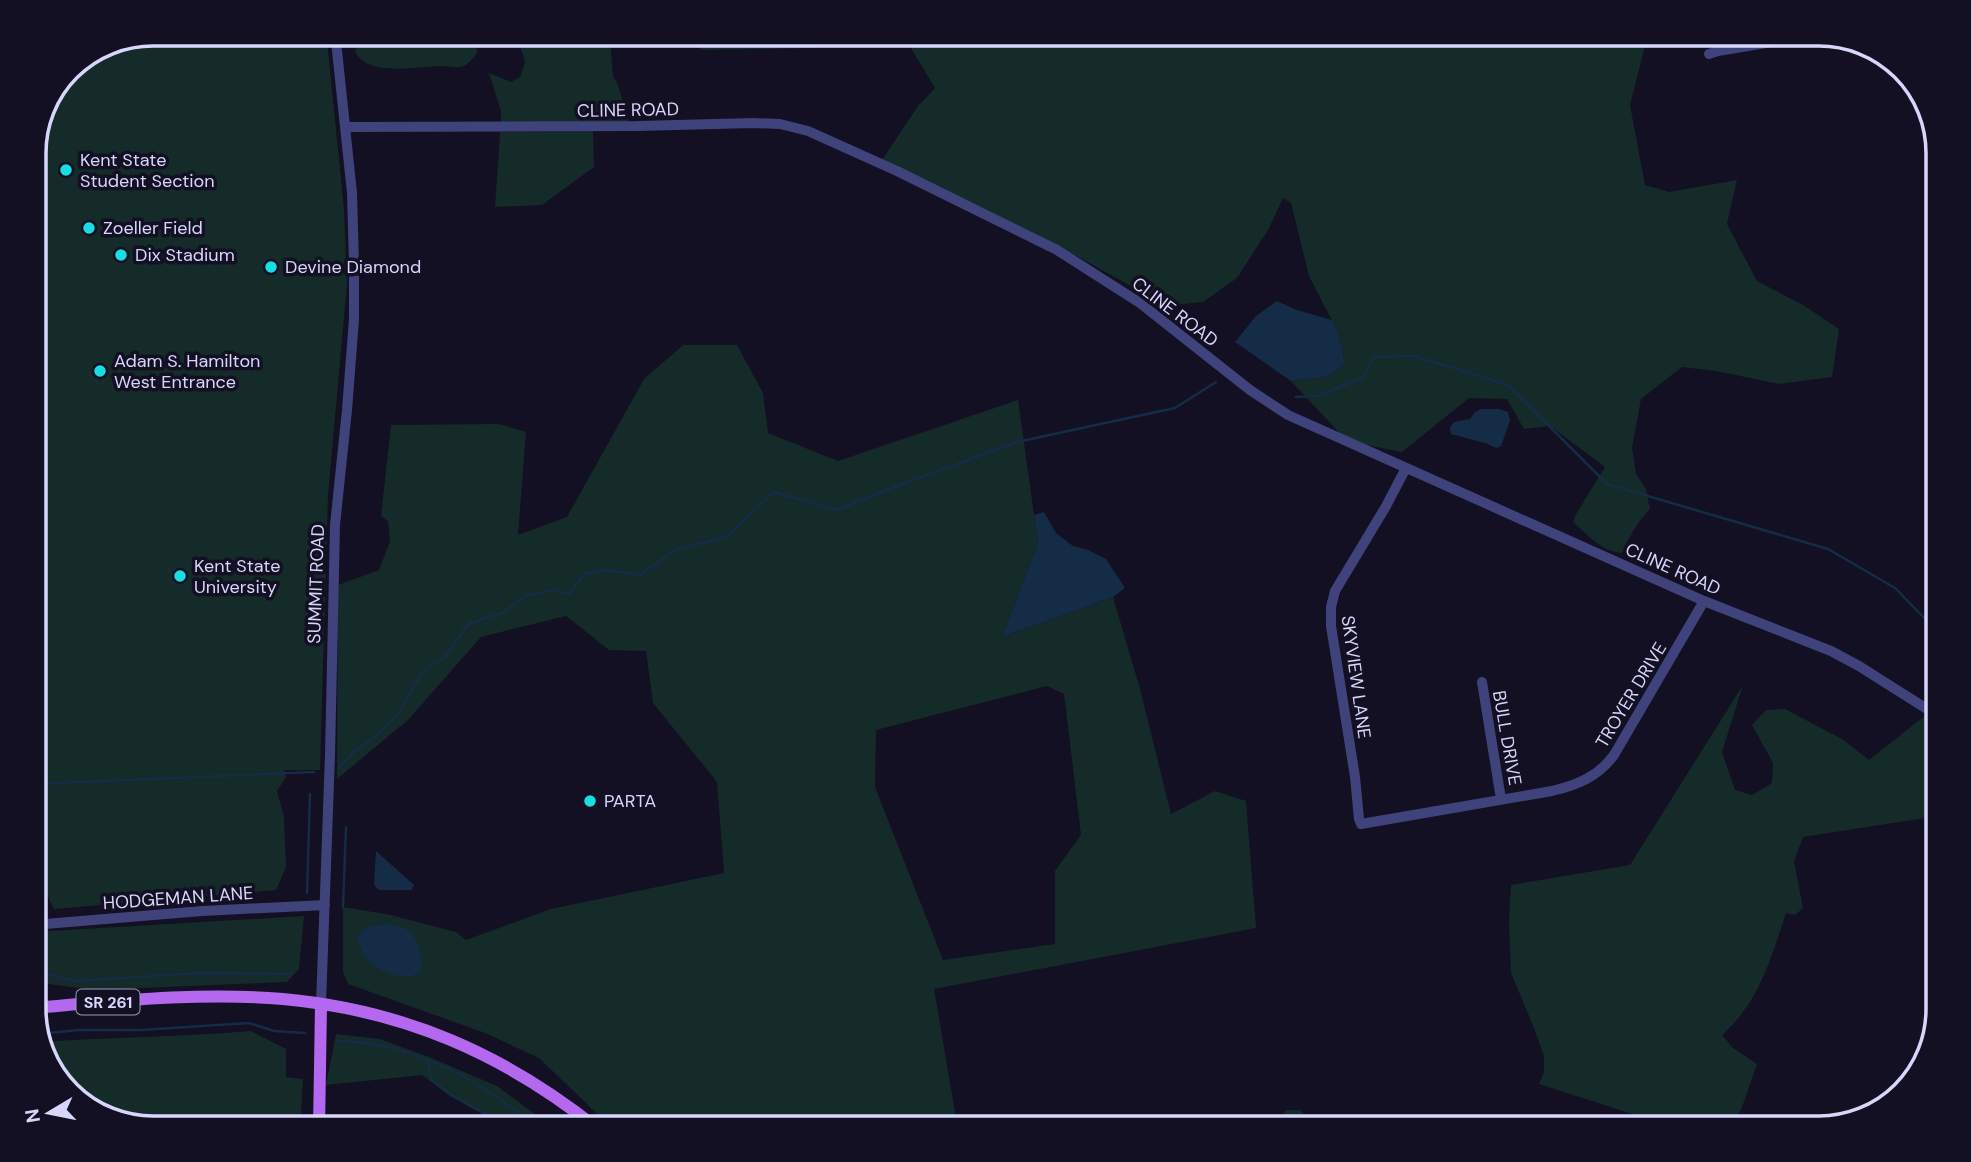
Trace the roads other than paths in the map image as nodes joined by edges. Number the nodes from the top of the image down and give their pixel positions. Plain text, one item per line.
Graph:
1 (338, 46) edge
2 (1749, 46) edge
3 (1737, 48) joint
4 (1709, 54) dead end
5 (346, 127) junction
6 (1406, 468) junction
7 (1704, 601) junction
8 (1482, 682) dead end
9 (1926, 708) edge
10 (1501, 799) junction
11 (1403, 816) joint
12 (325, 905) junction
13 (46, 924) edge
14 (321, 1004) junction
15 (46, 1008) edge
16 (318, 1116) edge
17 (581, 1116) edge

1 - 5 street, SUMMIT ROAD
2 - 3 street
3 - 4 street
5 - 6 street, CLINE ROAD
5 - 12 street, SUMMIT ROAD
6 - 7 street, CLINE ROAD
6 - 11 street, SKYVIEW LANE
7 - 9 street, CLINE ROAD
7 - 10 street, TROYER DRIVE
8 - 10 street, BULL DRIVE
10 - 11 street, TROYER DRIVE
12 - 13 street, HODGEMAN LANE
12 - 14 street, SUMMIT ROAD
14 - 15 main road, SR 261
14 - 16 main road, SUMMIT ROAD
14 - 17 main road, SR 261

